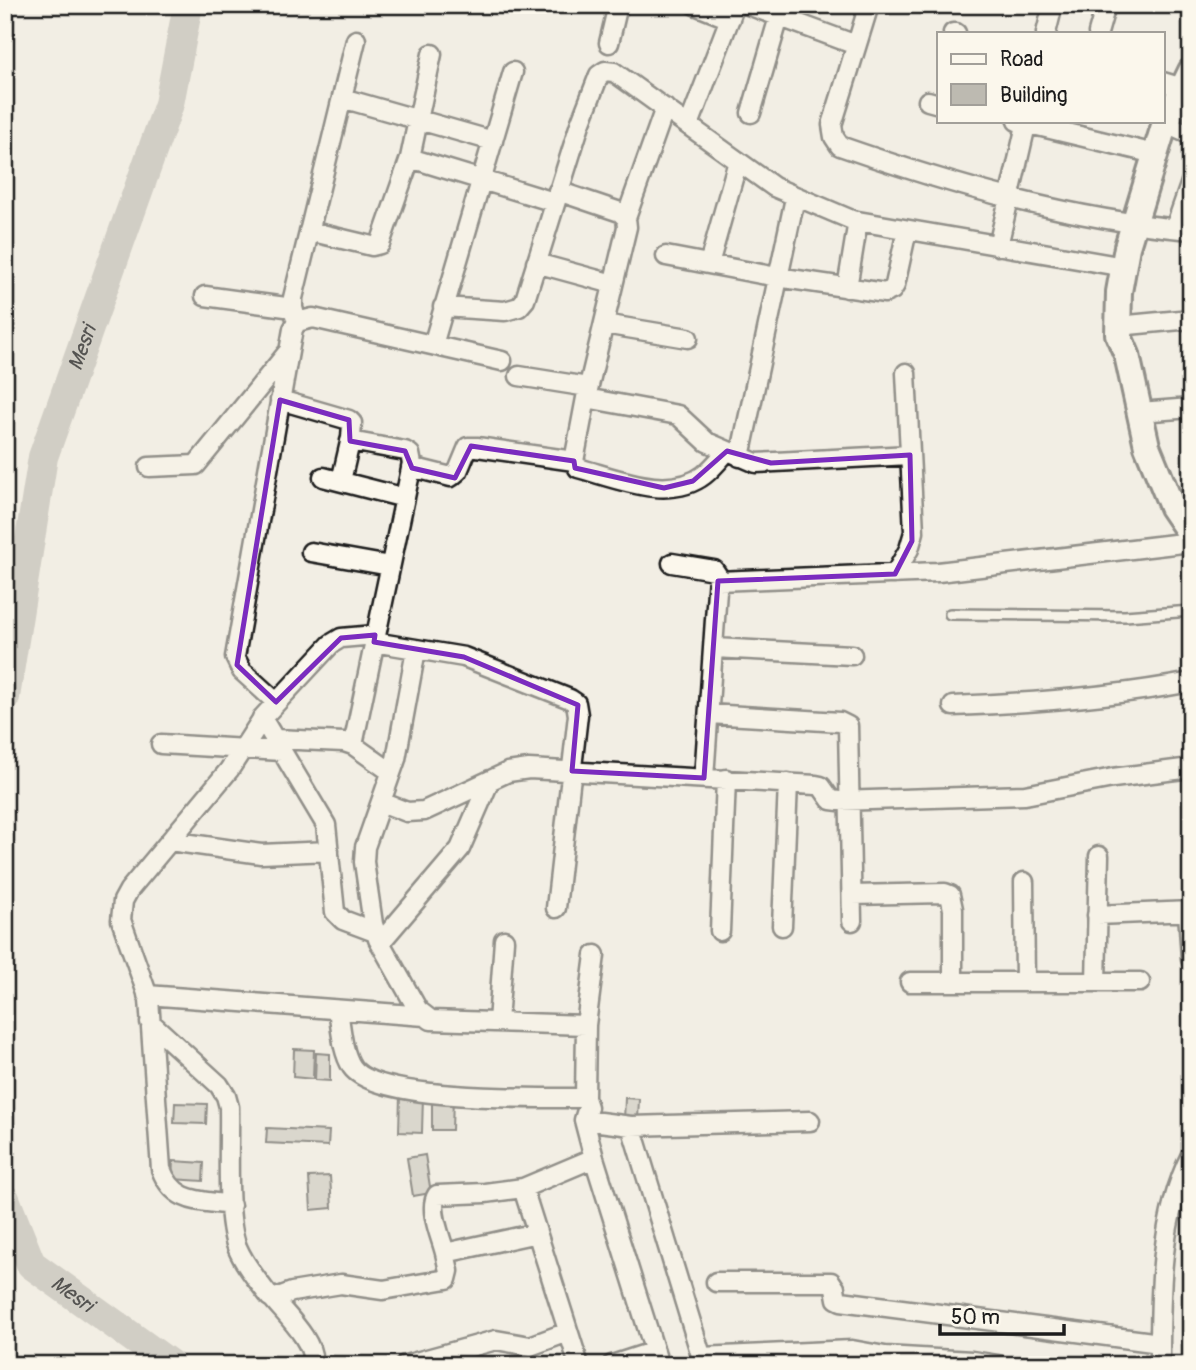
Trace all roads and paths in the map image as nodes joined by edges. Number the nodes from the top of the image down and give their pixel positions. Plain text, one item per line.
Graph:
1 (618, 5) edge
2 (695, 5) edge
3 (748, 5) edge
4 (869, 5) edge
5 (1053, 5) edge
6 (1106, 5) edge
7 (732, 12) edge
8 (779, 17) junction
9 (1046, 32) edge
10 (1098, 32) edge
11 (356, 40) dead end
12 (609, 43) dead end
13 (856, 45) junction
14 (432, 54) dead end
15 (513, 72) dead end
16 (1179, 80) edge
17 (342, 98) junction
18 (665, 108) junction
19 (751, 113) dead end
20 (418, 119) junction
21 (1023, 122) edge
22 (1027, 122) edge
23 (1166, 124) junction
24 (689, 125) junction
25 (1191, 135) edge
26 (493, 141) junction
27 (1155, 154) junction
28 (410, 158) junction
29 (738, 161) junction
30 (481, 180) junction
31 (1191, 182) edge
32 (556, 197) junction
33 (1010, 197) junction
34 (795, 198) junction
35 (626, 218) junction
36 (858, 221) junction
37 (1135, 225) junction
38 (1183, 229) edge
39 (907, 230) junction
40 (309, 231) junction
41 (998, 246) junction
42 (666, 256) dead end
43 (536, 263) junction
44 (709, 264) junction
45 (1124, 267) junction
46 (777, 277) junction
47 (613, 284) junction
48 (847, 288) junction
49 (205, 296) dead end
50 (443, 307) junction
51 (295, 315) junction
52 (1191, 318) edge
53 (604, 324) junction
54 (1118, 326) junction
55 (688, 338) dead end
56 (433, 345) junction
57 (289, 350) junction
58 (502, 360) dead end
59 (906, 373) dead end
60 (519, 376) dead end
61 (587, 392) junction
62 (280, 400) junction
63 (1191, 408) edge
64 (1140, 412) junction
65 (350, 441) junction
66 (734, 454) junction
67 (910, 455) junction
68 (574, 461) junction
69 (149, 467) dead end
70 (411, 467) junction
71 (405, 498) junction
72 (1191, 536) edge
73 (1191, 542) edge
74 (311, 552) dead end
75 (672, 563) dead end
76 (390, 566) junction
77 (895, 574) junction
78 (718, 581) junction
79 (1191, 611) edge
80 (950, 614) dead end
81 (375, 639) junction
82 (714, 648) junction
83 (416, 650) junction
84 (852, 655) dead end
85 (1191, 682) edge
86 (276, 702) junction
87 (953, 706) dead end
88 (709, 714) junction
89 (262, 718) junction
90 (161, 744) dead end
91 (279, 745) junction
92 (353, 745) junction
93 (242, 751) junction
94 (1191, 768) edge
95 (572, 771) junction
96 (391, 772) junction
97 (704, 778) junction
98 (726, 779) junction
99 (490, 780) junction
100 (788, 783) junction
101 (850, 801) junction
102 (381, 802) junction
103 (170, 841) junction
104 (329, 851) junction
105 (1099, 856) dead end
106 (1024, 882) dead end
107 (852, 895) junction
108 (556, 908) dead end
109 (1190, 911) edge
110 (1097, 915) junction
111 (852, 921) dead end
112 (782, 926) dead end
113 (720, 931) dead end
114 (378, 937) junction
115 (504, 940) dead end
116 (595, 955) dead end
117 (1191, 959) edge
118 (910, 982) dead end
119 (953, 982) junction
120 (1025, 982) junction
121 (1096, 982) junction
122 (1140, 982) dead end
123 (148, 995) junction
124 (338, 1010) junction
125 (425, 1016) junction
126 (498, 1022) junction
127 (150, 1023) junction
128 (586, 1025) junction
129 (585, 1098) junction
130 (584, 1119) junction
131 (810, 1121) dead end
132 (631, 1126) junction
133 (1191, 1155) edge
134 (594, 1158) junction
135 (523, 1188) junction
136 (231, 1205) junction
137 (537, 1233) junction
138 (445, 1252) junction
139 (716, 1282) dead end
140 (273, 1299) junction
141 (568, 1332) junction
142 (1160, 1343) junction
143 (657, 1358) edge
144 (804, 1358) edge
145 (703, 1361) edge
146 (312, 1365) edge
147 (405, 1365) edge
148 (579, 1365) edge
149 (612, 1365) edge
150 (998, 1365) edge
151 (1160, 1365) edge

1 - 12 street
2 - 7 street
3 - 8 street
4 - 13 street
5 - 9 street
6 - 10 street
7 - 24 street
8 - 13 street
8 - 19 street
11 - 17 street
13 - 33 street
14 - 20 street
15 - 26 street
16 - 23 street
17 - 20 street
17 - 40 street
18 - 24 street
18 - 32 street
18 - 35 street
20 - 26 street
20 - 28 street
21 - 33 street
22 - 27 street
23 - 25 street
23 - 27 street
24 - 29 street
26 - 30 street
27 - 37 street
28 - 30 street
28 - 40 street
29 - 34 street
29 - 44 street
30 - 32 street
30 - 50 street
31 - 38 street
32 - 35 street
32 - 43 street
33 - 37 street
33 - 41 street
34 - 36 street
34 - 46 street
35 - 47 street
36 - 39 street
36 - 48 street
37 - 38 street
37 - 45 street
39 - 41 street
39 - 48 street
40 - 51 street
41 - 45 street
42 - 44 street
43 - 47 street
43 - 50 street
44 - 46 street
45 - 54 street
46 - 48 street
46 - 66 street
47 - 53 street
49 - 51 street
50 - 56 street
51 - 56 street
51 - 57 street
52 - 54 street
53 - 55 street
53 - 61 street
54 - 64 street
56 - 58 street
57 - 62 street
57 - 69 street
59 - 67 street
60 - 61 street
61 - 66 street
61 - 68 street
62 - 65 street
62 - 86 street
63 - 64 street
64 - 72 street
65 - 70 street
65 - 71 street
66 - 67 street
66 - 68 street
67 - 77 street
68 - 70 street
70 - 71 street
71 - 76 street
73 - 77 street
74 - 76 street
75 - 78 street
76 - 81 street
77 - 78 street
78 - 82 street
79 - 80 lane
81 - 83 street
81 - 86 street
81 - 92 street
82 - 84 street
82 - 88 street
83 - 95 street
83 - 96 street
85 - 87 street
86 - 89 street
88 - 97 street
88 - 101 street
89 - 91 street
89 - 93 street
90 - 93 street
91 - 92 street
91 - 93 street
91 - 104 street
92 - 96 street
93 - 103 street
94 - 101 street
95 - 97 street
95 - 99 street
95 - 108 street
96 - 102 street
97 - 98 street
98 - 100 street
98 - 113 street
99 - 102 street
99 - 114 street
100 - 101 street
100 - 112 street
101 - 107 street
102 - 114 street
103 - 104 street
103 - 123 street
104 - 114 street
105 - 110 street
106 - 120 street
107 - 111 street
107 - 119 street
109 - 110 street
109 - 117 street
110 - 121 street
114 - 125 street
115 - 126 street
116 - 128 street
118 - 119 street
119 - 120 street
120 - 121 street
121 - 122 street
123 - 124 street
123 - 127 street
124 - 125 street
124 - 129 street
125 - 126 street
126 - 128 street
127 - 136 street
127 - 136 street
128 - 129 street
129 - 130 street
130 - 132 street
130 - 134 street
131 - 132 street
132 - 145 street
133 - 142 street
134 - 135 street
134 - 143 street
135 - 137 street
135 - 138 street
136 - 140 street
137 - 138 street
137 - 141 street
138 - 140 street
139 - 142 street
140 - 146 street
141 - 147 street
141 - 148 street
142 - 151 street
143 - 149 street
144 - 145 street
144 - 150 street

